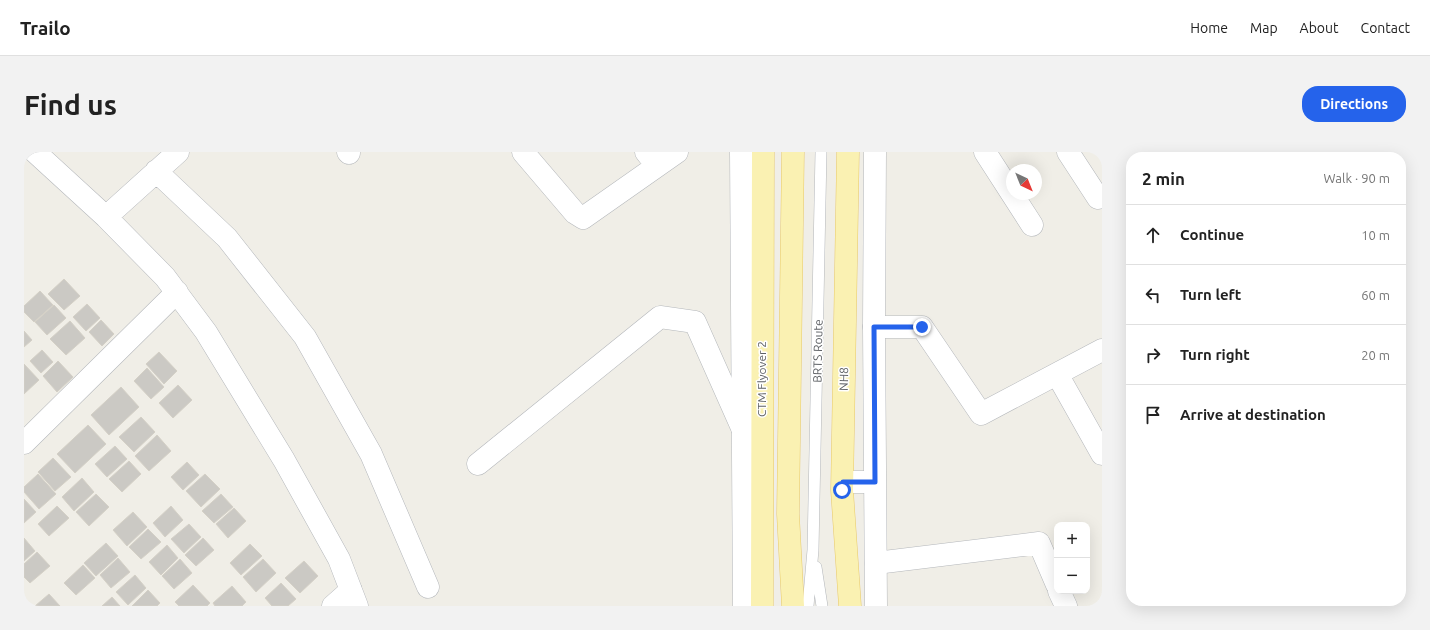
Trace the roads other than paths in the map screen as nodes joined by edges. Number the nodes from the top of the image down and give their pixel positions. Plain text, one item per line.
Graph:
1 (35, 152) edge
2 (178, 152) edge
3 (523, 152) edge
4 (677, 152) edge
5 (742, 152) edge
6 (763, 152) edge
7 (793, 152) edge
8 (821, 152) edge
9 (848, 152) edge
10 (875, 152) edge
11 (985, 152) edge
12 (1068, 152) edge
13 (652, 159) edge
14 (156, 171) junction
15 (1098, 198) dead end
16 (106, 217) junction
17 (1032, 225) dead end
18 (177, 292) junction
19 (874, 327) junction
20 (1102, 350) edge
21 (1057, 374) junction
22 (743, 430) junction
23 (24, 444) edge
24 (1102, 454) edge
25 (478, 464) dead end
26 (843, 482) junction
27 (875, 482) junction
28 (814, 550) junction
29 (876, 563) junction
30 (1054, 579) edge
31 (428, 587) dead end
32 (1060, 594) edge
33 (354, 598) edge
34 (333, 606) edge
35 (744, 606) edge
36 (762, 606) edge
37 (793, 606) edge
38 (808, 606) edge
39 (822, 606) edge
40 (850, 606) edge
41 (876, 606) edge
42 (1066, 606) edge

1 - 16 street
2 - 14 street
3 - 13 street
4 - 13 street
5 - 22 street
6 - 36 main road, CTM Flyover 2
7 - 37 main road
8 - 28 lane, BRTS Route
9 - 26 main road, NH8
10 - 19 street
11 - 17 street
12 - 15 street
14 - 16 street
14 - 31 street
16 - 18 street
18 - 23 street
18 - 33 street
19 - 21 street
19 - 27 street
20 - 21 street
21 - 24 street
22 - 25 street
22 - 35 street
26 - 27 street
26 - 40 main road, NH8
27 - 29 street
28 - 38 lane
28 - 39 lane
29 - 30 street
29 - 41 street
32 - 42 street
33 - 34 street

